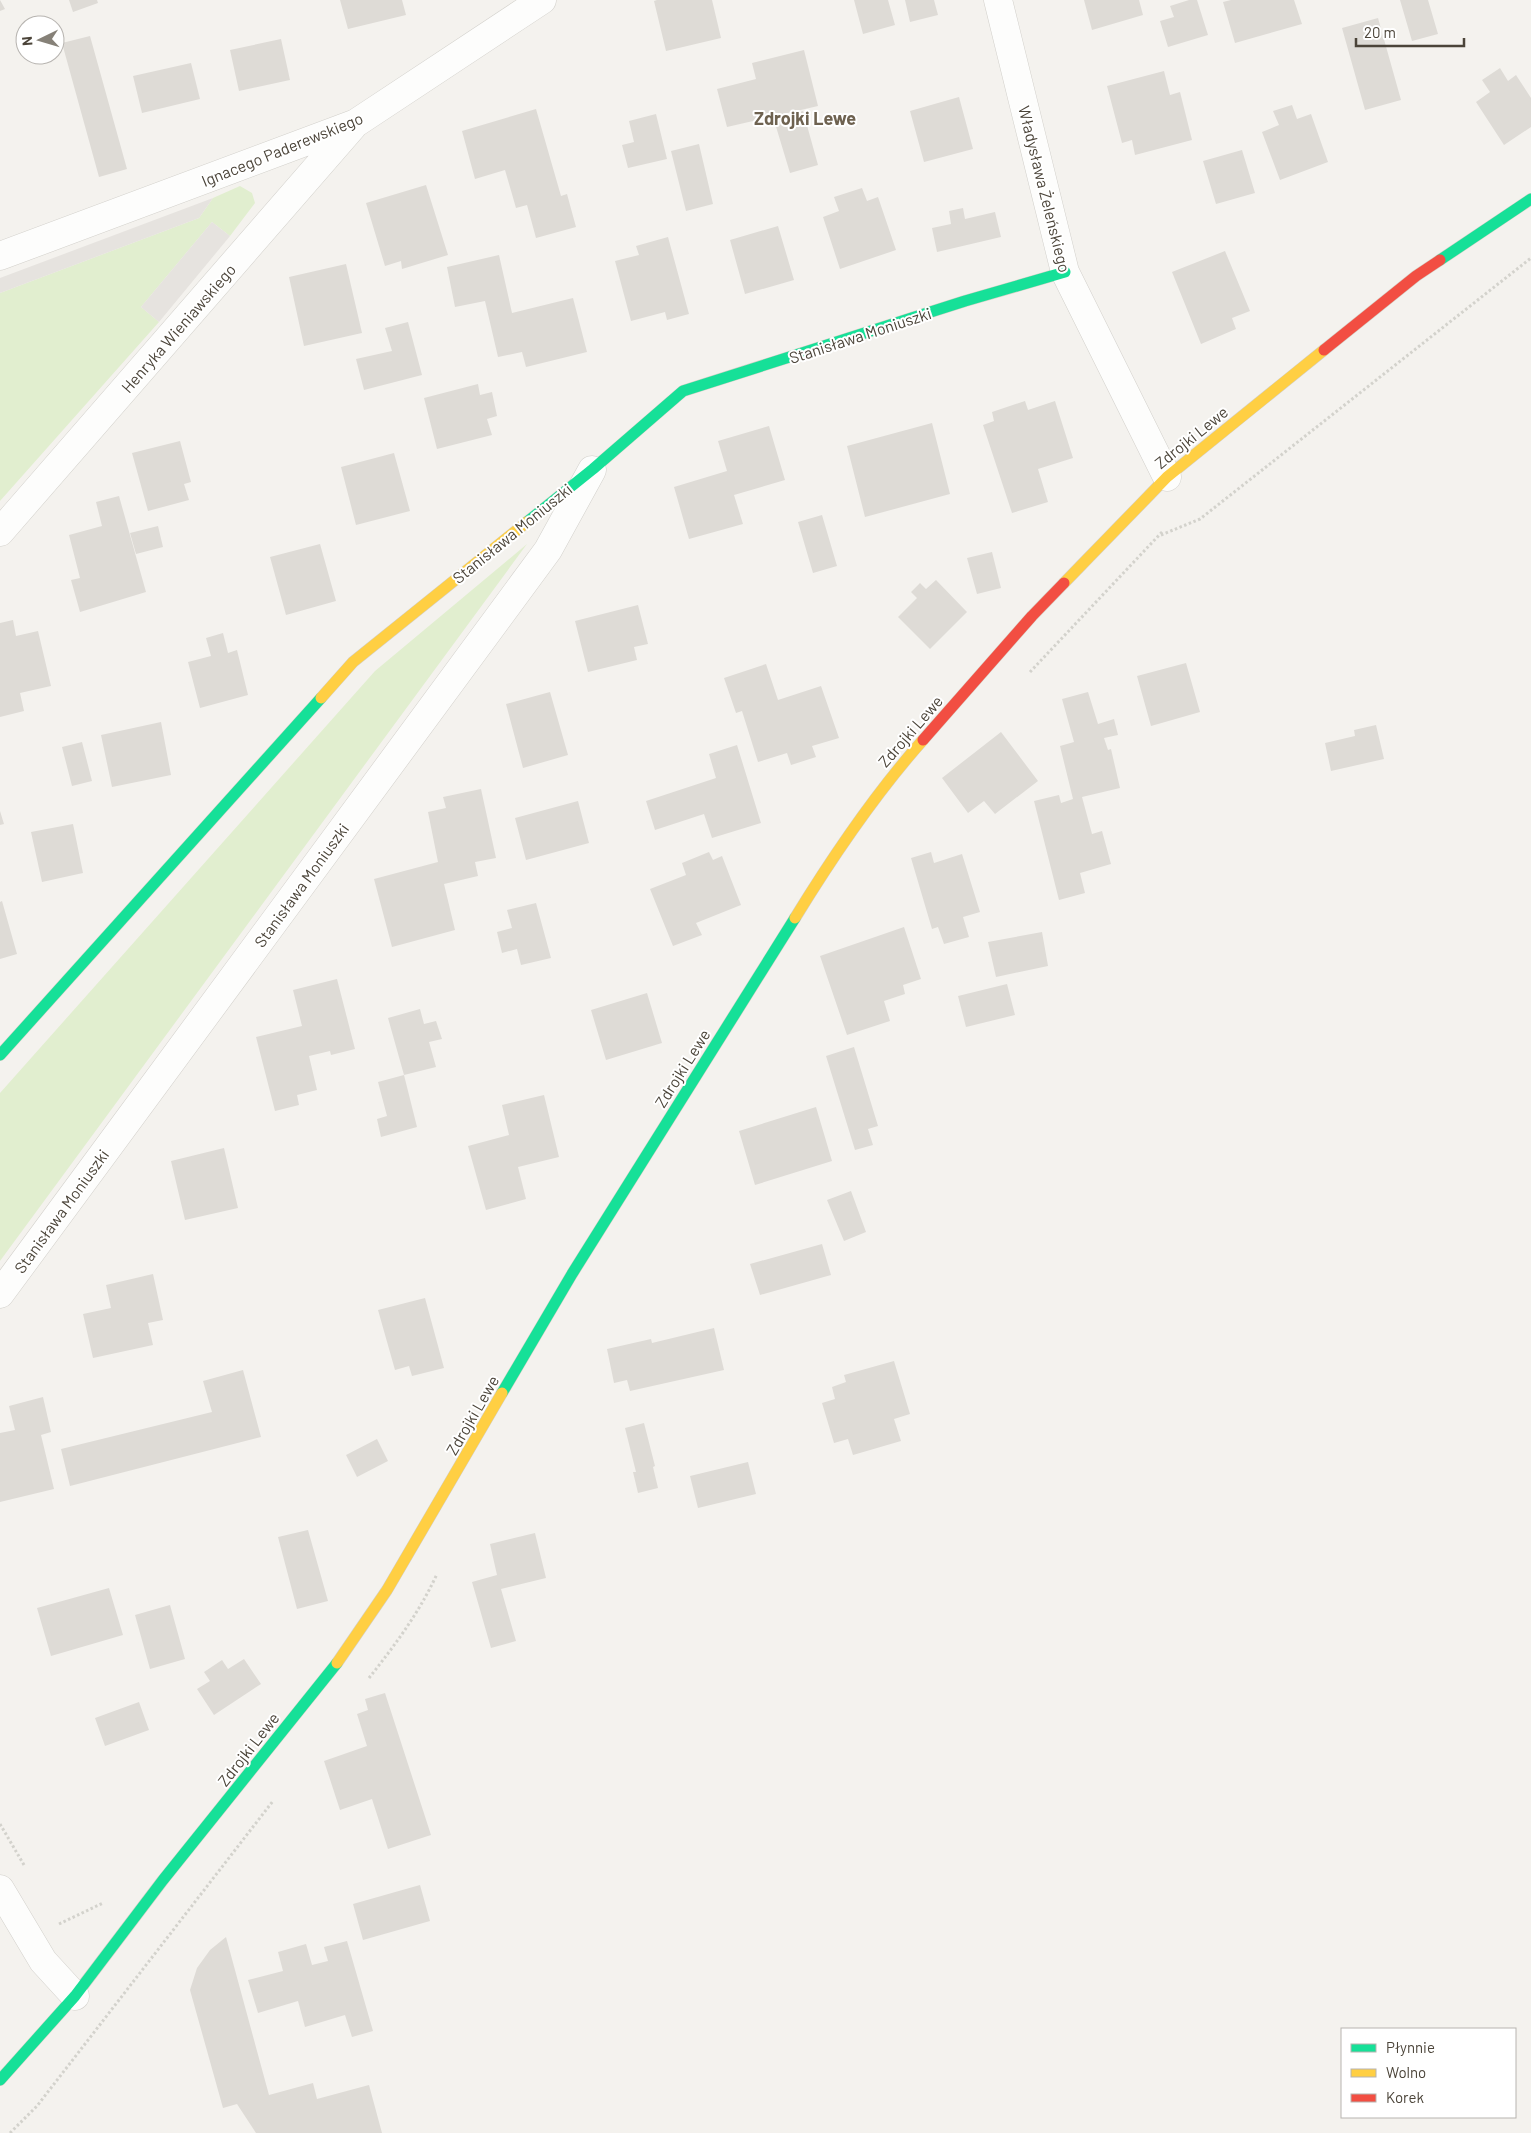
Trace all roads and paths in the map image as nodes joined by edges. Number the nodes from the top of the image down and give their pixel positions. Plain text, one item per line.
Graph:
1 (542, 0) edge
2 (998, 0) edge
3 (356, 123) junction
4 (1531, 199) edge
5 (0, 256) edge
6 (1531, 258) edge
7 (1065, 272) junction
8 (593, 469) junction
9 (1167, 477) junction
10 (0, 532) edge
11 (1160, 535) dead end
12 (0, 1055) edge
13 (0, 1294) edge
14 (0, 1824) edge
15 (24, 1866) dead end
16 (0, 1889) edge
17 (111, 1899) dead end
18 (54, 1916) dead end
19 (75, 1996) junction
20 (0, 2080) edge

1 - 3 street, Ignacego Paderewskiego
2 - 7 street, Władysława Żeleńskiego
3 - 5 street, Ignacego Paderewskiego
3 - 10 street, Henryka Wieniawskiego
4 - 9 street, Zdrojki Lewe
6 - 11 path
7 - 8 street, Stanisława Moniuszki
7 - 9 street, Władysława Żeleńskiego
8 - 12 street, Stanisława Moniuszki
8 - 13 street, Stanisława Moniuszki
9 - 19 street, Zdrojki Lewe
14 - 15 path
16 - 19 street
17 - 18 path
19 - 20 street, Zdrojki Lewe

